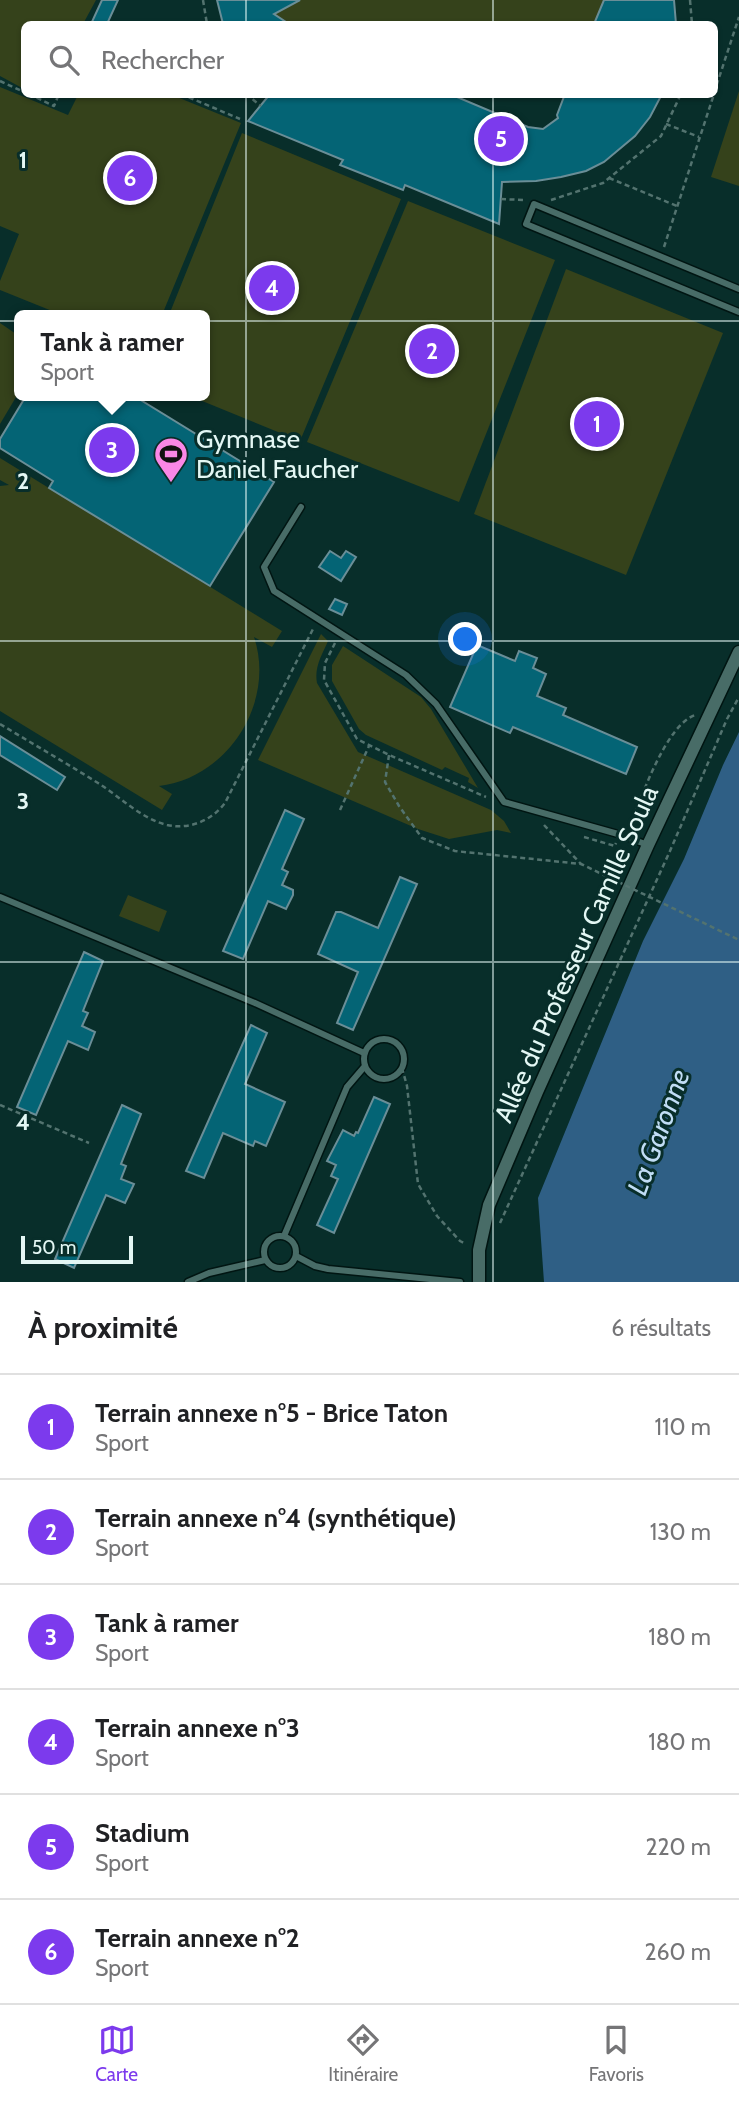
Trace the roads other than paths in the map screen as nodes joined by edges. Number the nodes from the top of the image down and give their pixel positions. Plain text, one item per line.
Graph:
1 (739, 289) edge
2 (739, 312) edge
3 (301, 507) dead end
4 (739, 652) edge
5 (648, 845) junction
6 (0, 897) edge
7 (365, 1054) junction
8 (365, 1066) junction
9 (284, 1236) junction
10 (296, 1256) junction
11 (265, 1260) junction
12 (188, 1282) edge
13 (460, 1282) edge
14 (479, 1282) edge

1 - 2 lane
3 - 5 lane
4 - 5 street, Allée du Professeur Camille Soula
5 - 14 street, Allée du Professeur Camille Soula
6 - 7 lane
7 - 8 lane
7 - 8 lane
8 - 9 lane
9 - 10 lane
9 - 11 lane
10 - 11 lane
10 - 13 lane
11 - 12 lane

